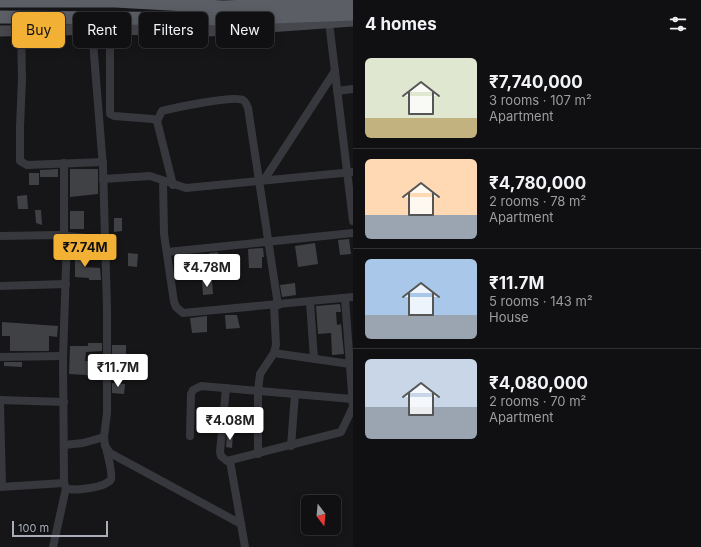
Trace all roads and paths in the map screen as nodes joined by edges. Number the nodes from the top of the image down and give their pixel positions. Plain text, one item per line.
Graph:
1 (115, 0) edge
2 (0, 1) edge
3 (353, 2) edge
4 (216, 12) edge
5 (236, 12) edge
6 (216, 13) edge
7 (274, 13) edge
8 (353, 14) edge
9 (0, 17) edge
10 (353, 21) edge
11 (329, 22) junction
12 (131, 29) edge
13 (12, 30) edge
14 (0, 31) edge
15 (21, 48) edge
16 (94, 48) edge
17 (110, 48) edge
18 (335, 71) junction
19 (353, 90) edge
20 (338, 91) junction
21 (157, 121) junction
22 (103, 162) junction
23 (64, 163) junction
24 (350, 172) edge
25 (103, 179) junction
26 (163, 181) junction
27 (262, 181) junction
28 (173, 185) junction
29 (353, 221) edge
30 (353, 234) edge
31 (0, 236) edge
32 (65, 236) junction
33 (105, 240) junction
34 (269, 242) junction
35 (167, 252) junction
36 (66, 284) junction
37 (0, 286) edge
38 (349, 298) edge
39 (310, 302) junction
40 (276, 305) junction
41 (350, 335) edge
42 (274, 353) junction
43 (63, 356) junction
44 (0, 357) edge
45 (314, 359) junction
46 (350, 364) junction
47 (226, 388) junction
48 (258, 390) junction
49 (295, 394) junction
50 (0, 400) edge
51 (353, 400) edge
52 (64, 402) junction
53 (0, 404) edge
54 (190, 436) dead end
55 (104, 437) junction
56 (64, 445) junction
57 (106, 446) junction
58 (291, 446) junction
59 (258, 454) junction
60 (230, 461) junction
61 (65, 485) junction
62 (1, 487) edge
63 (241, 524) junction
64 (53, 547) edge
65 (245, 547) edge

1 - 2 highway
1 - 4 highway
3 - 5 highway
6 - 9 highway
7 - 8 highway
10 - 11 main road
11 - 12 main road
11 - 18 street
13 - 14 main road
15 - 23 street
16 - 22 street
17 - 21 street
18 - 20 street
18 - 27 street
19 - 20 street
20 - 24 street
21 - 27 street
21 - 28 street
22 - 23 street
22 - 25 street
23 - 32 street
24 - 27 street
24 - 29 street
25 - 26 street
25 - 33 street
26 - 28 street
26 - 35 street
27 - 28 street
27 - 34 street
30 - 34 street
31 - 32 street
32 - 33 street
32 - 36 street
33 - 55 street
34 - 35 street
34 - 40 street
35 - 40 street
36 - 37 street
36 - 43 street
38 - 39 street
38 - 41 street
39 - 40 street
39 - 45 street
40 - 42 street
41 - 46 street
42 - 45 street
42 - 48 street
43 - 44 street
43 - 52 street
45 - 46 street
46 - 51 street
47 - 48 street
47 - 54 street
47 - 60 street
48 - 49 street
48 - 59 street
49 - 51 street
49 - 58 street
50 - 52 street
51 - 58 street
52 - 56 street
53 - 62 street
55 - 56 street
55 - 57 street
56 - 61 street
57 - 61 street
57 - 63 street
58 - 59 street
59 - 60 street
60 - 63 street
61 - 62 street
61 - 64 street
63 - 65 street

